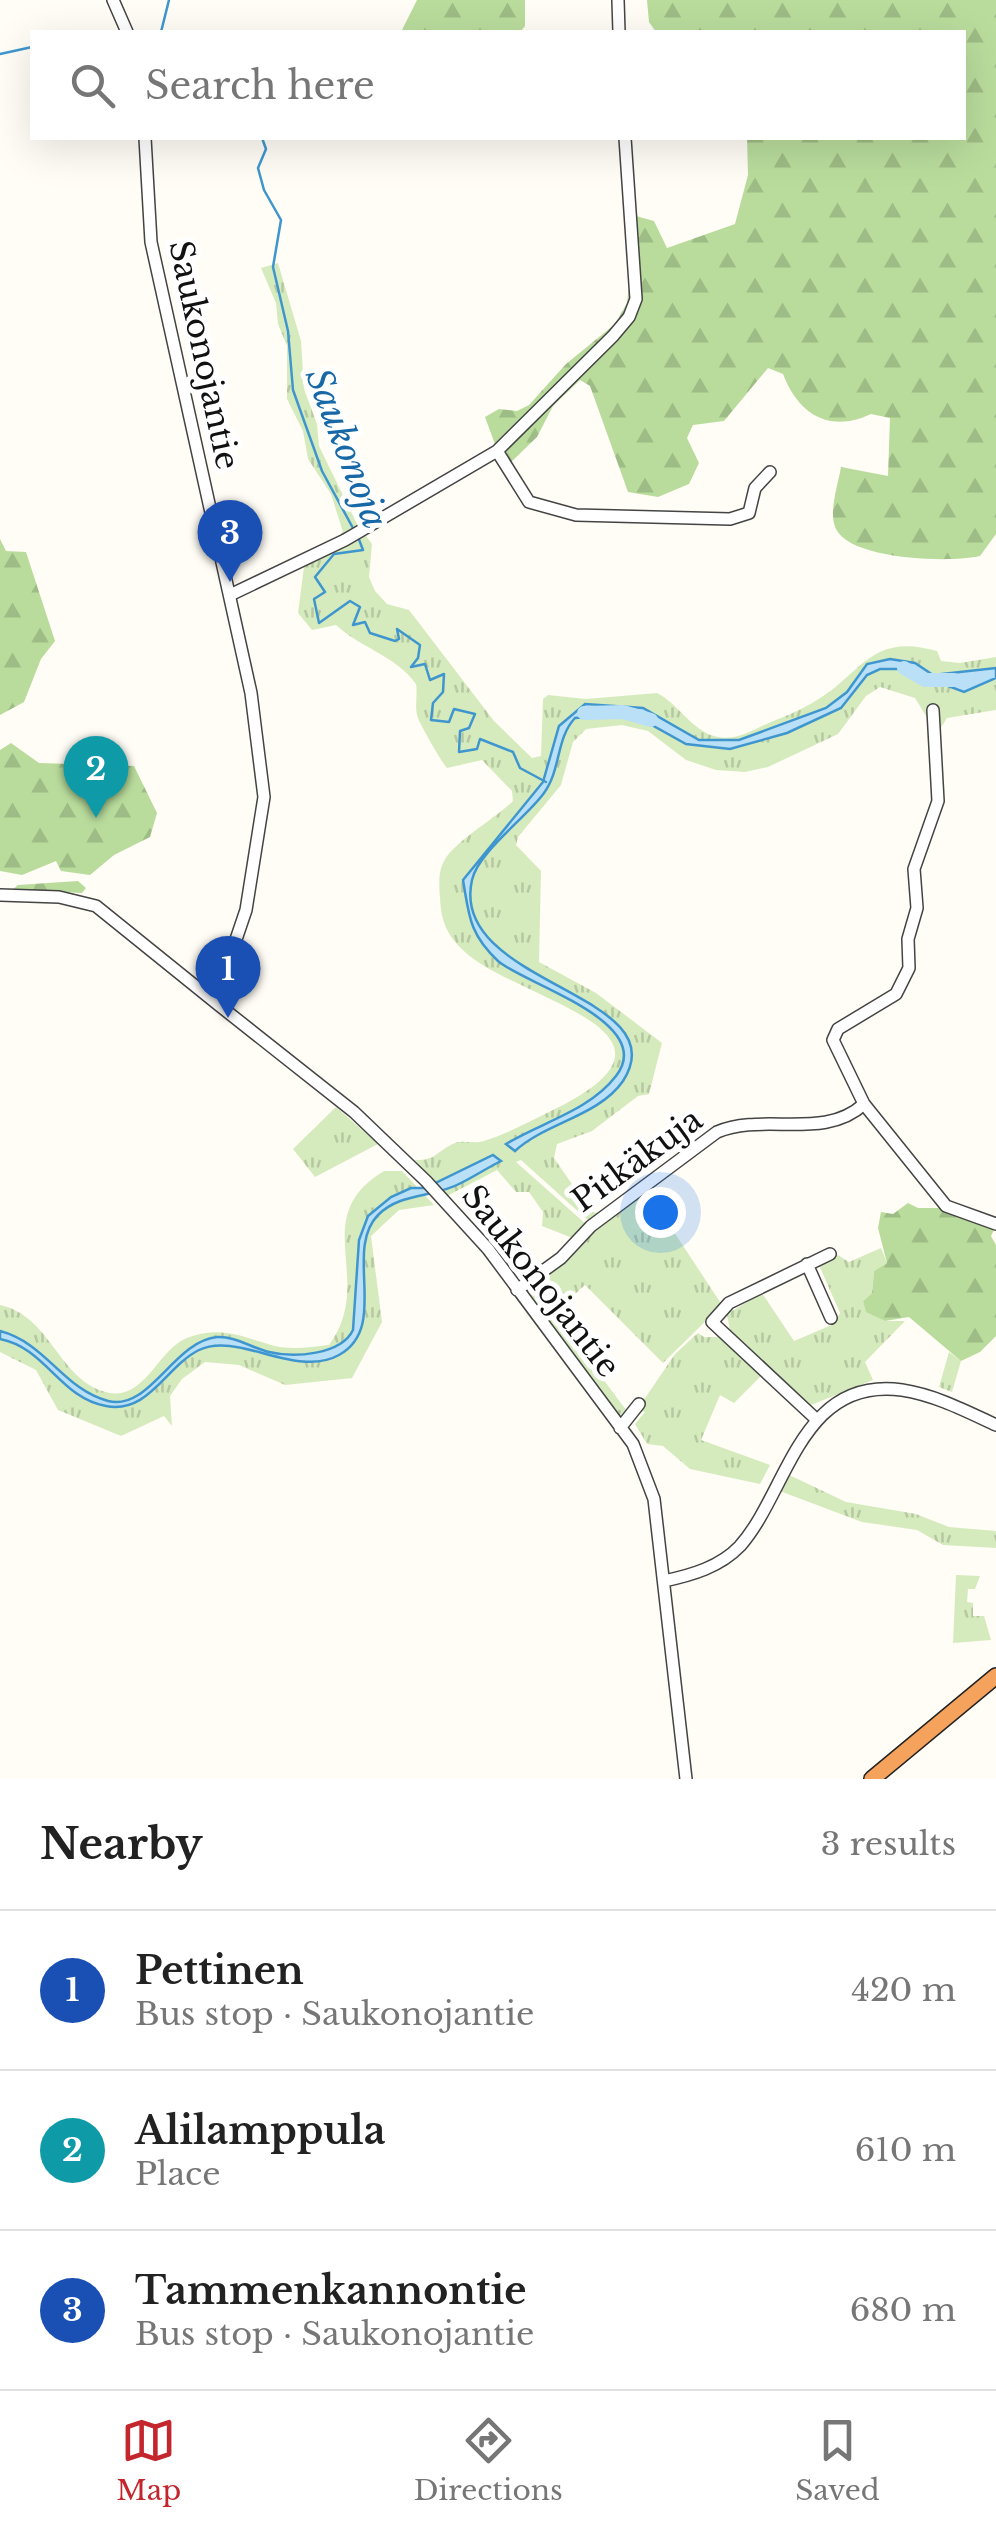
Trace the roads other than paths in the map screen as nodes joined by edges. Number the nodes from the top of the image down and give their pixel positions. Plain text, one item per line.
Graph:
1 (112, 0) edge
2 (618, 0) edge
3 (126, 30) edge
4 (618, 30) edge
5 (145, 140) edge
6 (625, 140) edge
7 (497, 450) junction
8 (770, 472) dead end
9 (230, 595) junction
10 (934, 710) dead end
11 (0, 894) edge
12 (220, 1006) junction
13 (864, 1104) junction
14 (996, 1224) edge
15 (830, 1254) dead end
16 (807, 1264) junction
17 (516, 1290) junction
18 (830, 1318) dead end
19 (638, 1404) dead end
20 (817, 1420) junction
21 (996, 1424) edge
22 (620, 1428) junction
23 (664, 1581) junction
24 (996, 1676) edge
25 (686, 1779) edge
26 (872, 1779) edge

1 - 3 street
2 - 4 street
5 - 9 street, Saukonojantie
6 - 7 street
7 - 8 street
7 - 9 street
9 - 12 street, Saukonojantie
10 - 13 street
11 - 12 street
12 - 17 street, Saukonojantie
13 - 14 street
13 - 17 street, Pitkäkuja
15 - 16 street
16 - 18 street
16 - 20 street
17 - 22 street, Saukonojantie
19 - 22 street
20 - 21 street
20 - 23 street
22 - 23 street, Saukonojantie
23 - 25 street, Saukonojantie
24 - 26 highway

